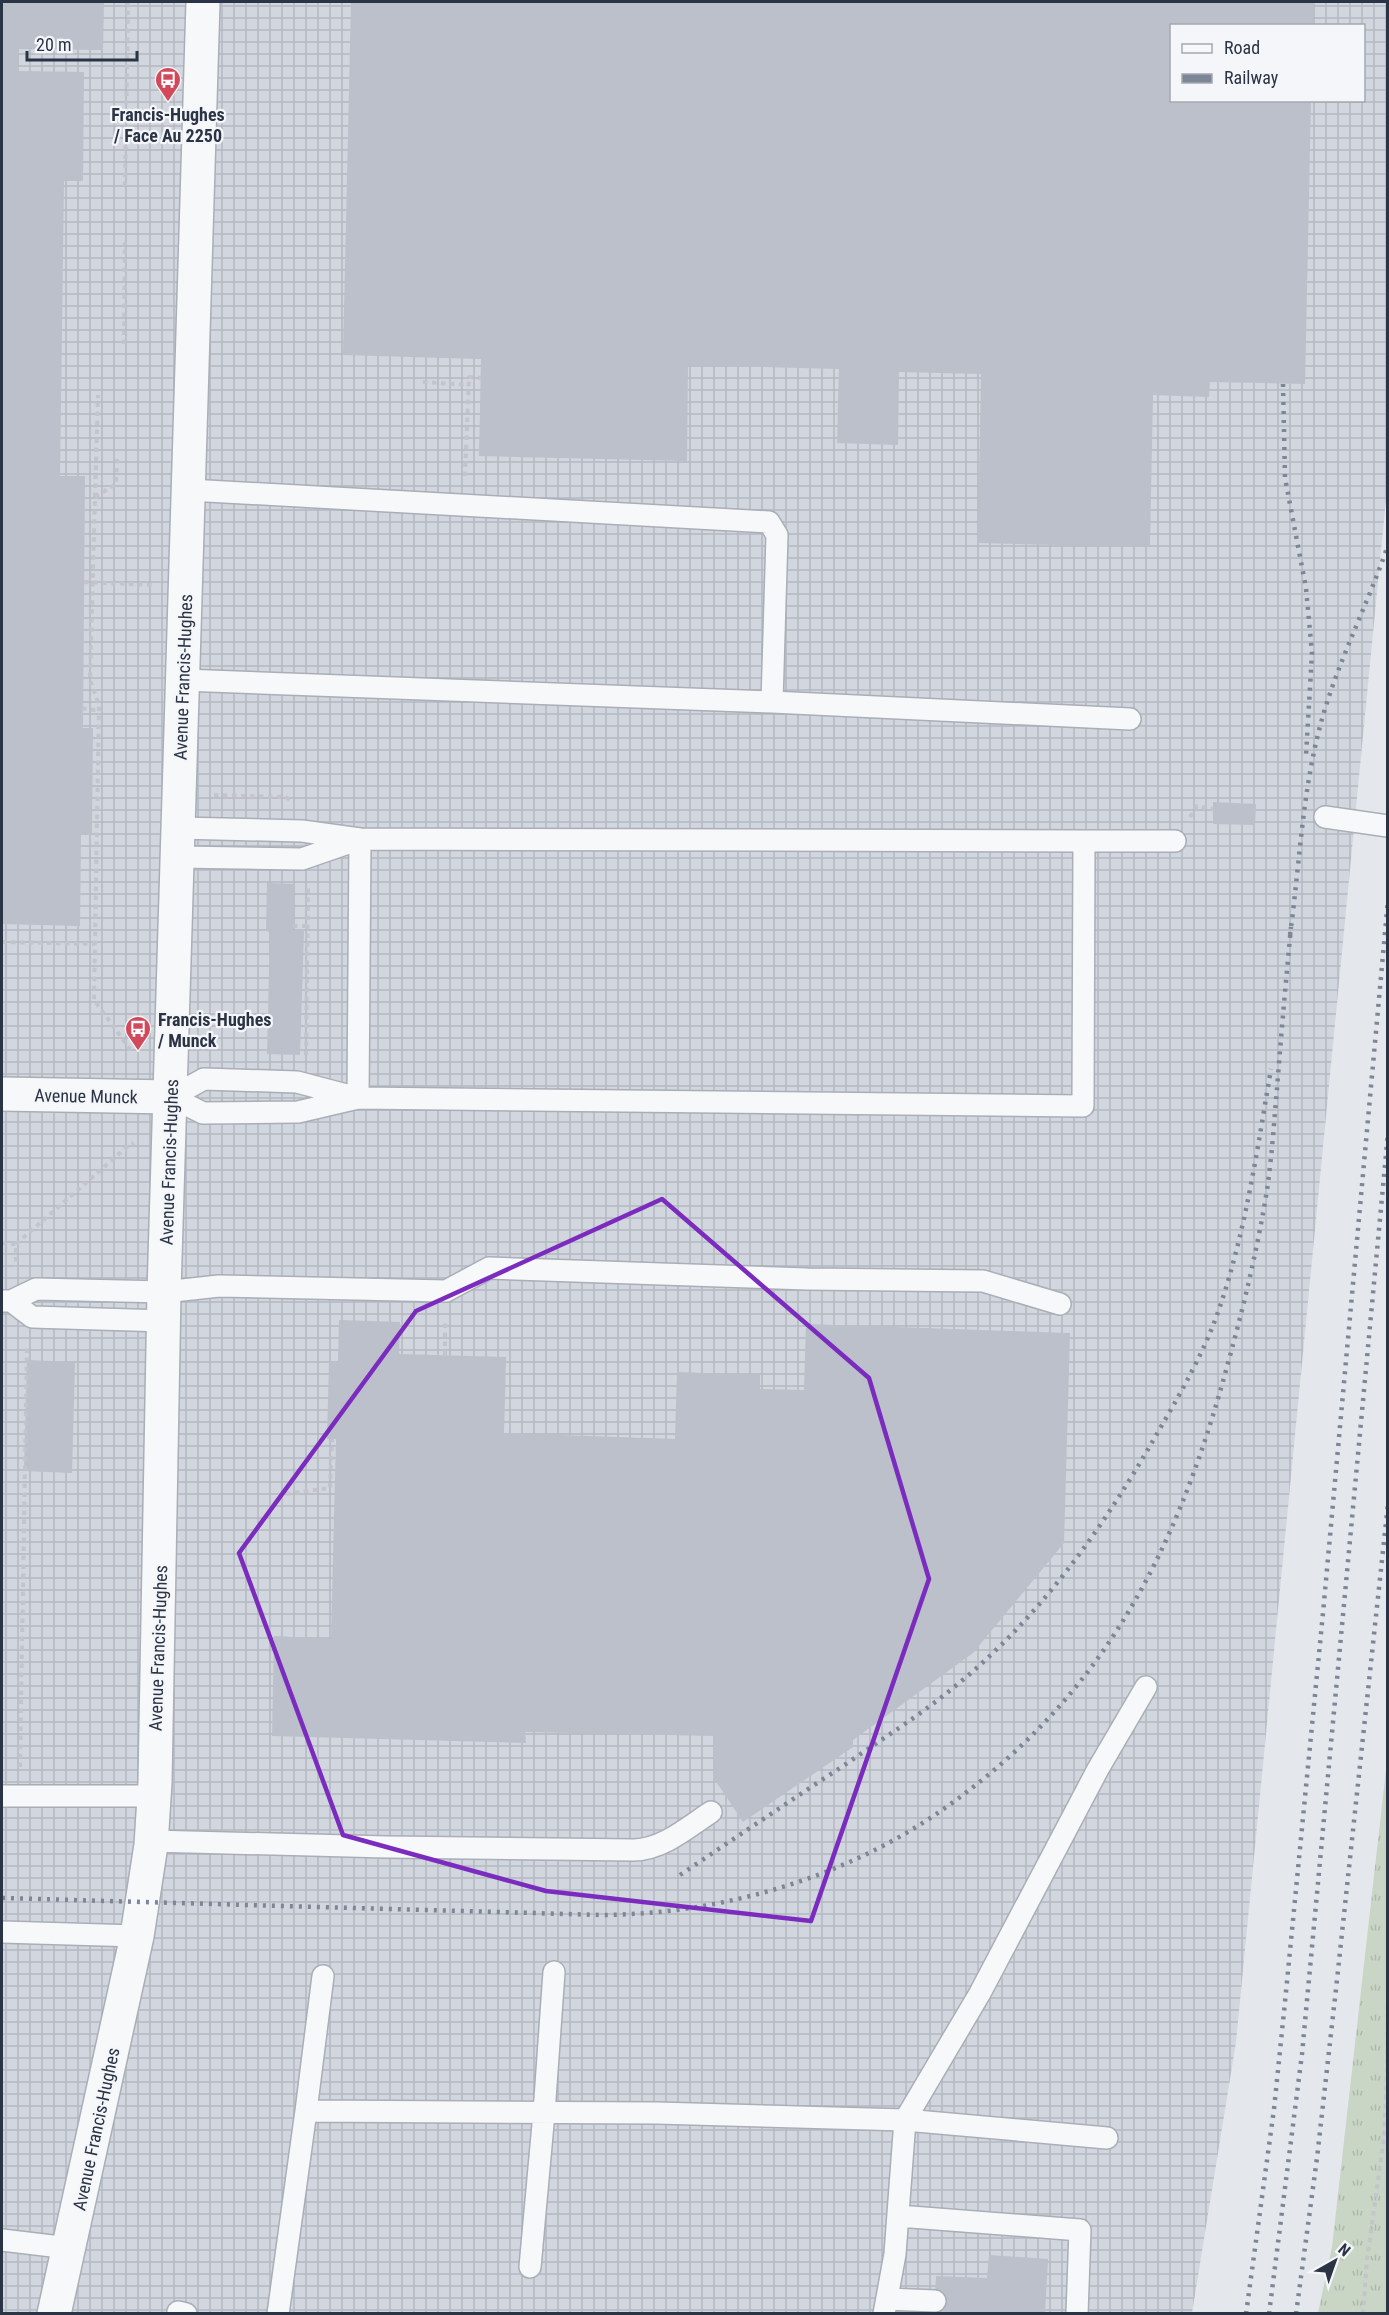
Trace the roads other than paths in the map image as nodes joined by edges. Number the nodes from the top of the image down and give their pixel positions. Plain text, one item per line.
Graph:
1 (203, 2) edge
2 (189, 490) junction
3 (183, 680) junction
4 (772, 702) junction
5 (1130, 719) dead end
6 (1325, 817) dead end
7 (1388, 826) edge
8 (360, 839) junction
9 (1084, 841) junction
10 (1175, 842) dead end
11 (178, 843) junction
12 (2, 1094) edge
13 (171, 1097) junction
14 (358, 1098) junction
15 (6, 1301) edge
16 (1060, 1304) dead end
17 (165, 1306) junction
18 (1146, 1686) dead end
19 (2, 1796) edge
20 (154, 1796) junction
21 (711, 1812) dead end
22 (151, 1841) junction
23 (2, 1932) edge
24 (137, 1936) junction
25 (554, 1972) dead end
26 (323, 1976) dead end
27 (306, 2111) junction
28 (544, 2112) junction
29 (905, 2120) junction
30 (1107, 2138) dead end
31 (898, 2216) junction
32 (2, 2240) edge
33 (69, 2248) junction
34 (530, 2267) dead end
35 (935, 2301) dead end
36 (886, 2306) edge
37 (54, 2313) edge
38 (278, 2313) edge
39 (1077, 2313) edge

1 - 2 street, Avenue Francis-Hughes
2 - 3 street, Avenue Francis-Hughes
2 - 4 lane
3 - 4 lane
3 - 11 street, Avenue Francis-Hughes
4 - 5 lane
6 - 7 lane
8 - 9 lane
8 - 11 lane
8 - 11 lane
8 - 14 lane
9 - 10 lane
9 - 14 lane
11 - 13 street, Avenue Francis-Hughes
12 - 13 street, Avenue Munck
13 - 14 lane
13 - 14 lane
13 - 17 street, Avenue Francis-Hughes
15 - 17 lane
15 - 17 lane
16 - 17 lane
17 - 20 street, Avenue Francis-Hughes
18 - 29 lane
19 - 20 lane
20 - 22 street, Avenue Francis-Hughes
21 - 22 lane
22 - 24 street, Avenue Francis-Hughes
23 - 24 lane
24 - 33 street, Avenue Francis-Hughes
25 - 28 lane
26 - 27 lane
27 - 28 lane
27 - 38 lane
28 - 29 lane
28 - 34 lane
29 - 30 lane
29 - 31 lane
31 - 36 lane
31 - 39 lane
32 - 33 lane
33 - 37 street, Avenue Francis-Hughes
35 - 36 lane

